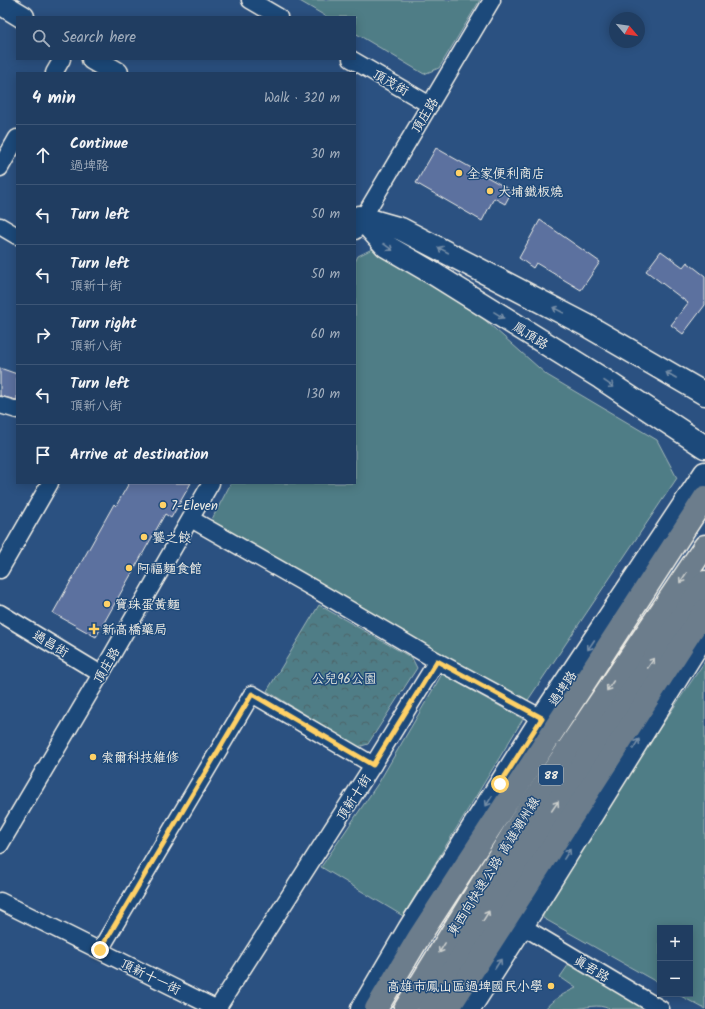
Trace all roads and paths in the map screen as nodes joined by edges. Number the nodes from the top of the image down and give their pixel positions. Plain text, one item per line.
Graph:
1 (250, 0) edge
2 (492, 0) edge
3 (0, 3) edge
4 (21, 16) edge
5 (277, 16) edge
6 (61, 60) edge
7 (95, 60) edge
8 (353, 60) edge
9 (55, 72) edge
10 (115, 72) edge
11 (430, 105) junction
12 (16, 140) edge
13 (0, 168) edge
14 (357, 221) edge
15 (0, 226) edge
16 (16, 235) edge
17 (705, 394) edge
18 (0, 405) edge
19 (16, 410) edge
20 (705, 447) edge
21 (705, 473) edge
22 (49, 484) edge
23 (210, 484) edge
24 (705, 497) edge
25 (191, 519) junction
26 (705, 546) edge
27 (0, 570) edge
28 (705, 582) edge
29 (705, 610) edge
30 (0, 613) edge
31 (705, 633) edge
32 (437, 661) junction
33 (101, 674) junction
34 (542, 718) junction
35 (373, 765) junction
36 (0, 845) edge
37 (0, 901) edge
38 (522, 926) junction
39 (100, 950) junction
40 (217, 1009) edge
41 (362, 1009) edge
42 (376, 1009) edge
43 (405, 1009) edge
44 (429, 1009) edge
45 (448, 1009) edge
46 (469, 1009) edge
47 (661, 1009) edge

1 - 5 street
2 - 11 street, 頂庄路
3 - 4 main road
6 - 9 street
7 - 10 main road
8 - 11 street, 頂茂街
11 - 14 street, 頂庄路
12 - 13 street
17 -> 14 main road
14 -> 20 main road, 鳳頂路
15 - 16 street
18 - 19 street
21 -> 34 main road, 過埤路
22 - 27 street
23 - 25 street, 頂庄路
24 - 42 highway
25 - 32 street
25 - 33 street, 頂庄路
26 -> 43 highway, 東西向快速公路 高雄潮州線 / 88
44 -> 28 highway, 東西向快速公路 高雄潮州線 / 88
29 - 45 highway
30 - 33 street, 過昌街
38 -> 31 main road
32 - 34 street
32 - 35 street, 頂新十街
33 - 36 street, 頂庄路
34 -> 41 main road, 過埤路
35 - 39 street
35 - 40 street, 頂新十街
37 - 39 street, 頂新十一街
46 -> 38 main road
38 - 47 street, 真君路
39 - 40 street, 頂新十一街

